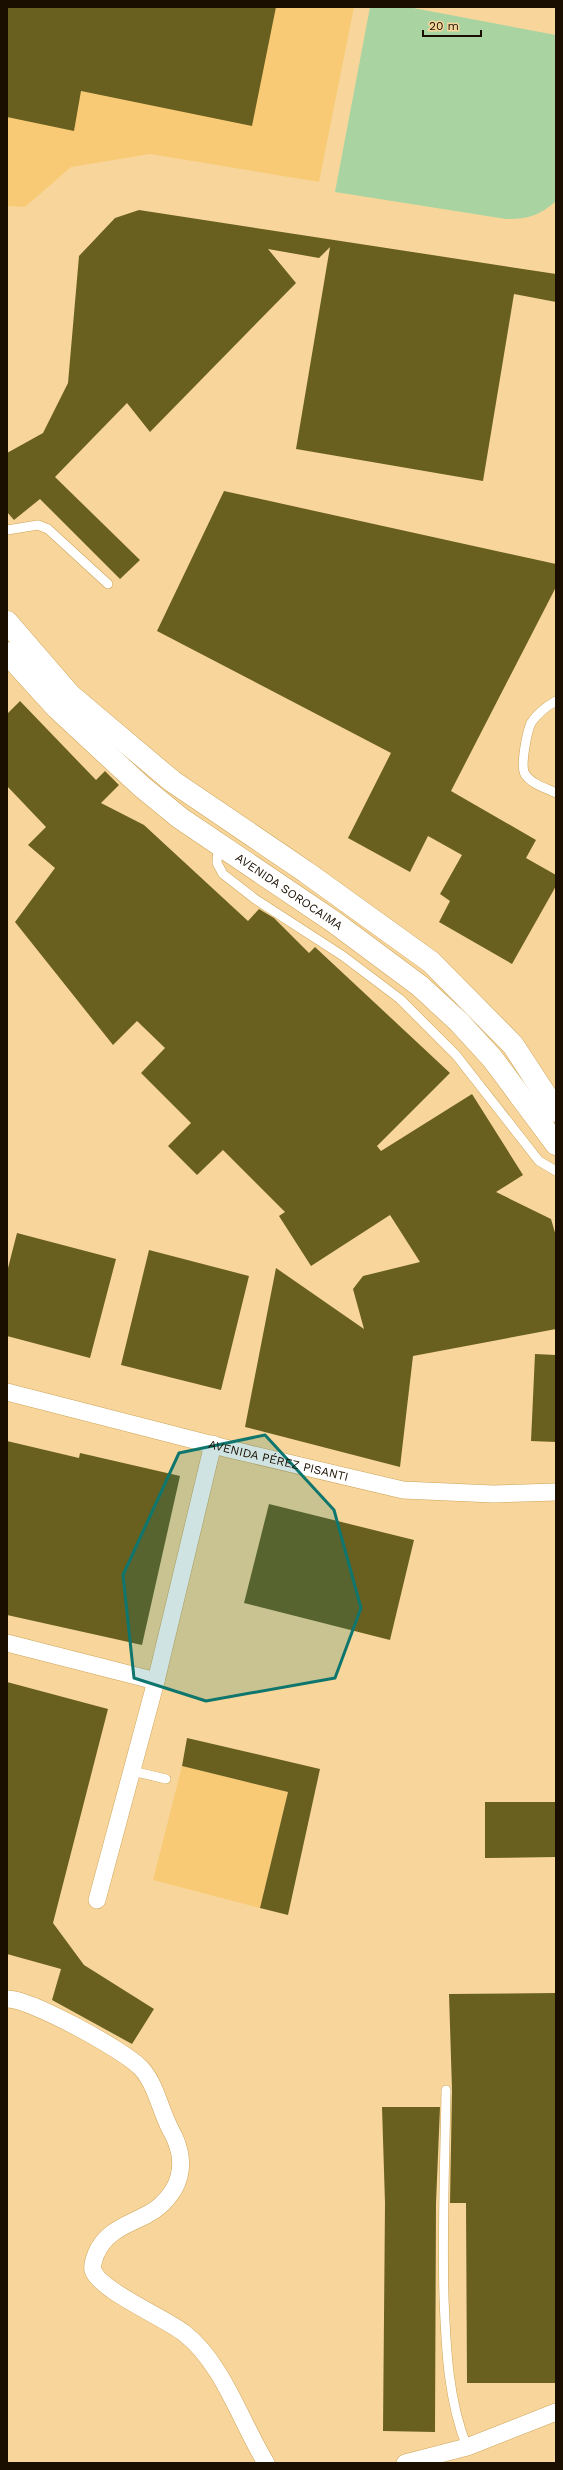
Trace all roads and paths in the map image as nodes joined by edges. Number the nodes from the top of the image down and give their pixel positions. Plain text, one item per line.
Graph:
1 (7, 530) edge
2 (108, 584) dead end
3 (7, 622) edge
4 (7, 653) edge
5 (556, 701) edge
6 (64, 702) junction
7 (556, 793) edge
8 (218, 843) junction
9 (556, 1111) edge
10 (556, 1144) edge
11 (555, 1173) edge
12 (7, 1392) edge
13 (213, 1444) junction
14 (556, 1492) edge
15 (7, 1643) edge
16 (156, 1681) junction
17 (132, 1771) junction
18 (166, 1779) dead end
19 (98, 1900) dead end
20 (7, 1999) edge
21 (446, 2090) dead end
22 (556, 2412) edge
23 (467, 2447) junction
24 (266, 2463) edge
25 (405, 2463) edge

1 - 2 lane
3 - 6 main road, AVENIDA SOROCAIMA
4 - 6 main road, AVENIDA SOROCAIMA
5 - 7 lane
6 - 8 main road, AVENIDA SOROCAIMA
6 - 9 main road, AVENIDA SOROCAIMA
8 - 10 main road, AVENIDA SOROCAIMA
8 - 11 lane
12 - 13 street, AVENIDA PÉREZ PISANTI
13 - 14 street, AVENIDA PÉREZ PISANTI
13 - 16 street
15 - 16 street
16 - 17 street
17 - 18 lane
17 - 19 street
20 - 24 street
21 - 23 lane
22 - 23 street
23 - 25 street

